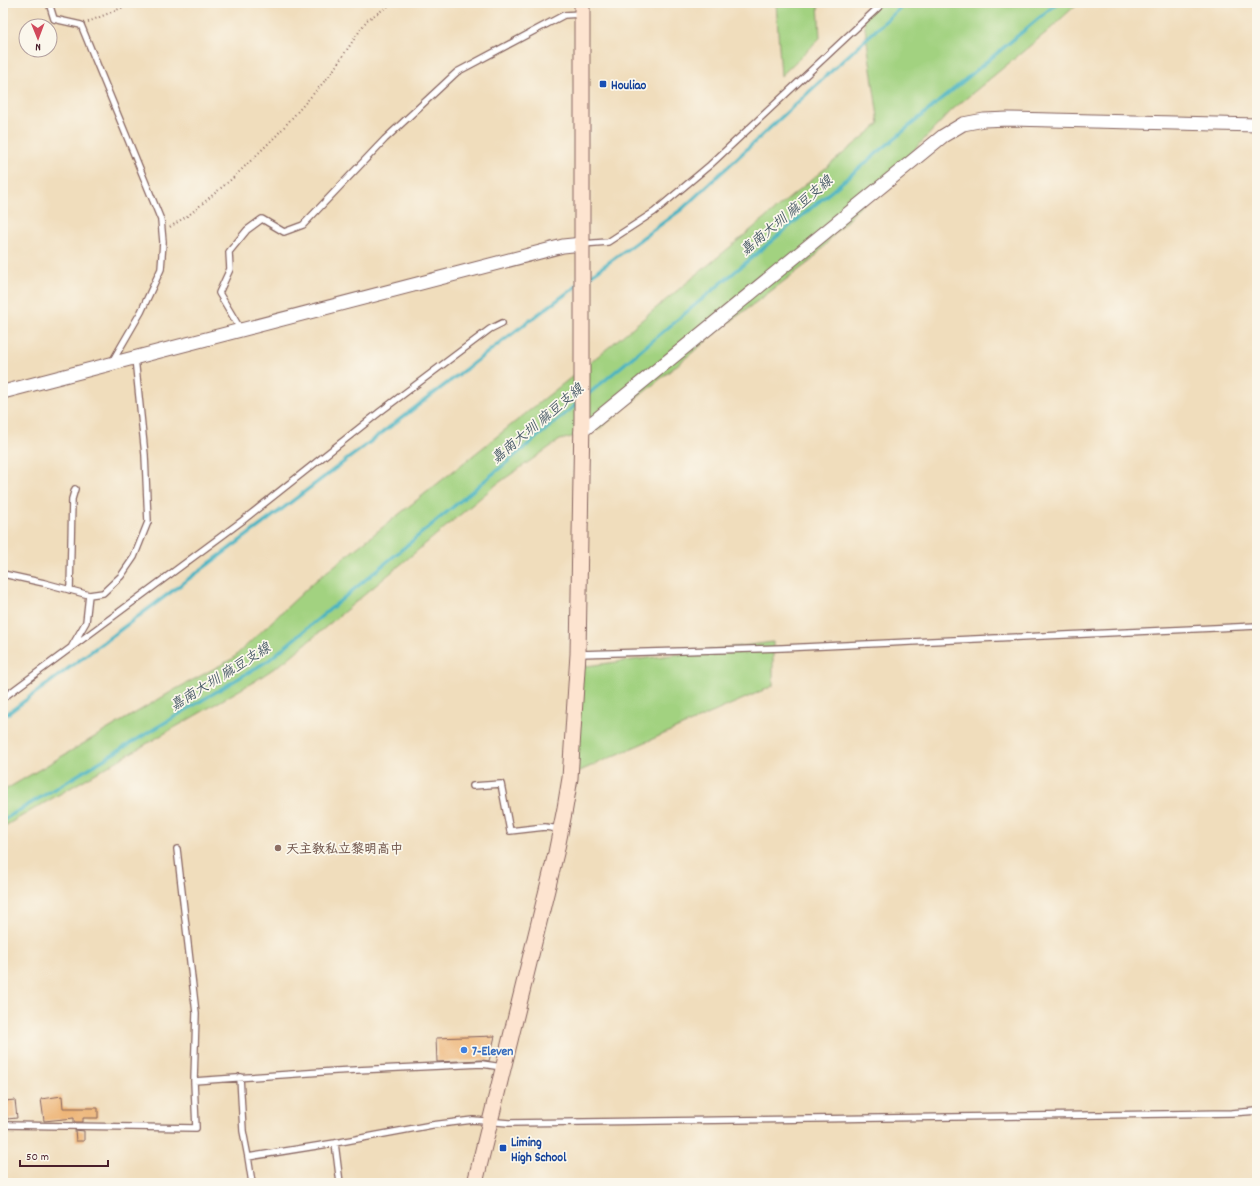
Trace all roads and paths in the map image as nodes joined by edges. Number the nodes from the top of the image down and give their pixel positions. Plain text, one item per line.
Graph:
1 (49, 3) edge
2 (133, 3) edge
3 (393, 3) edge
4 (883, 3) edge
5 (582, 9) edge
6 (81, 25) junction
7 (1257, 125) edge
8 (162, 234) junction
9 (582, 244) junction
10 (502, 323) dead end
11 (241, 330) junction
12 (135, 358) junction
13 (110, 364) junction
14 (3, 392) edge
15 (581, 425) junction
16 (75, 489) dead end
17 (3, 574) edge
18 (70, 590) junction
19 (89, 596) junction
20 (1257, 626) edge
21 (69, 650) junction
22 (578, 654) junction
23 (3, 698) edge
24 (473, 786) dead end
25 (561, 829) junction
26 (177, 849) dead end
27 (503, 1067) junction
28 (240, 1077) junction
29 (194, 1081) junction
30 (1257, 1111) edge
31 (490, 1122) junction
32 (3, 1125) edge
33 (335, 1143) junction
34 (248, 1157) junction
35 (252, 1183) edge
36 (340, 1183) edge
37 (475, 1183) edge

1 - 6 lane
2 - 6 path
3 - 8 path
4 - 9 lane
5 - 9 main road
5 - 11 lane
6 - 8 lane
7 - 15 street
8 - 13 lane
9 - 11 street
9 - 15 main road
10 - 21 lane
11 - 12 street
12 - 13 street
12 - 19 lane
13 - 14 street
15 - 22 main road
16 - 18 lane
17 - 18 lane
18 - 19 lane
19 - 21 lane
20 - 22 lane
21 - 23 lane
22 - 25 main road
24 - 25 lane
25 - 27 main road
26 - 29 lane
27 - 28 lane
27 - 31 main road
28 - 29 lane
28 - 34 lane
29 - 32 lane
30 - 31 lane
31 - 33 lane
31 - 37 main road
33 - 34 lane
33 - 36 lane
34 - 35 lane

